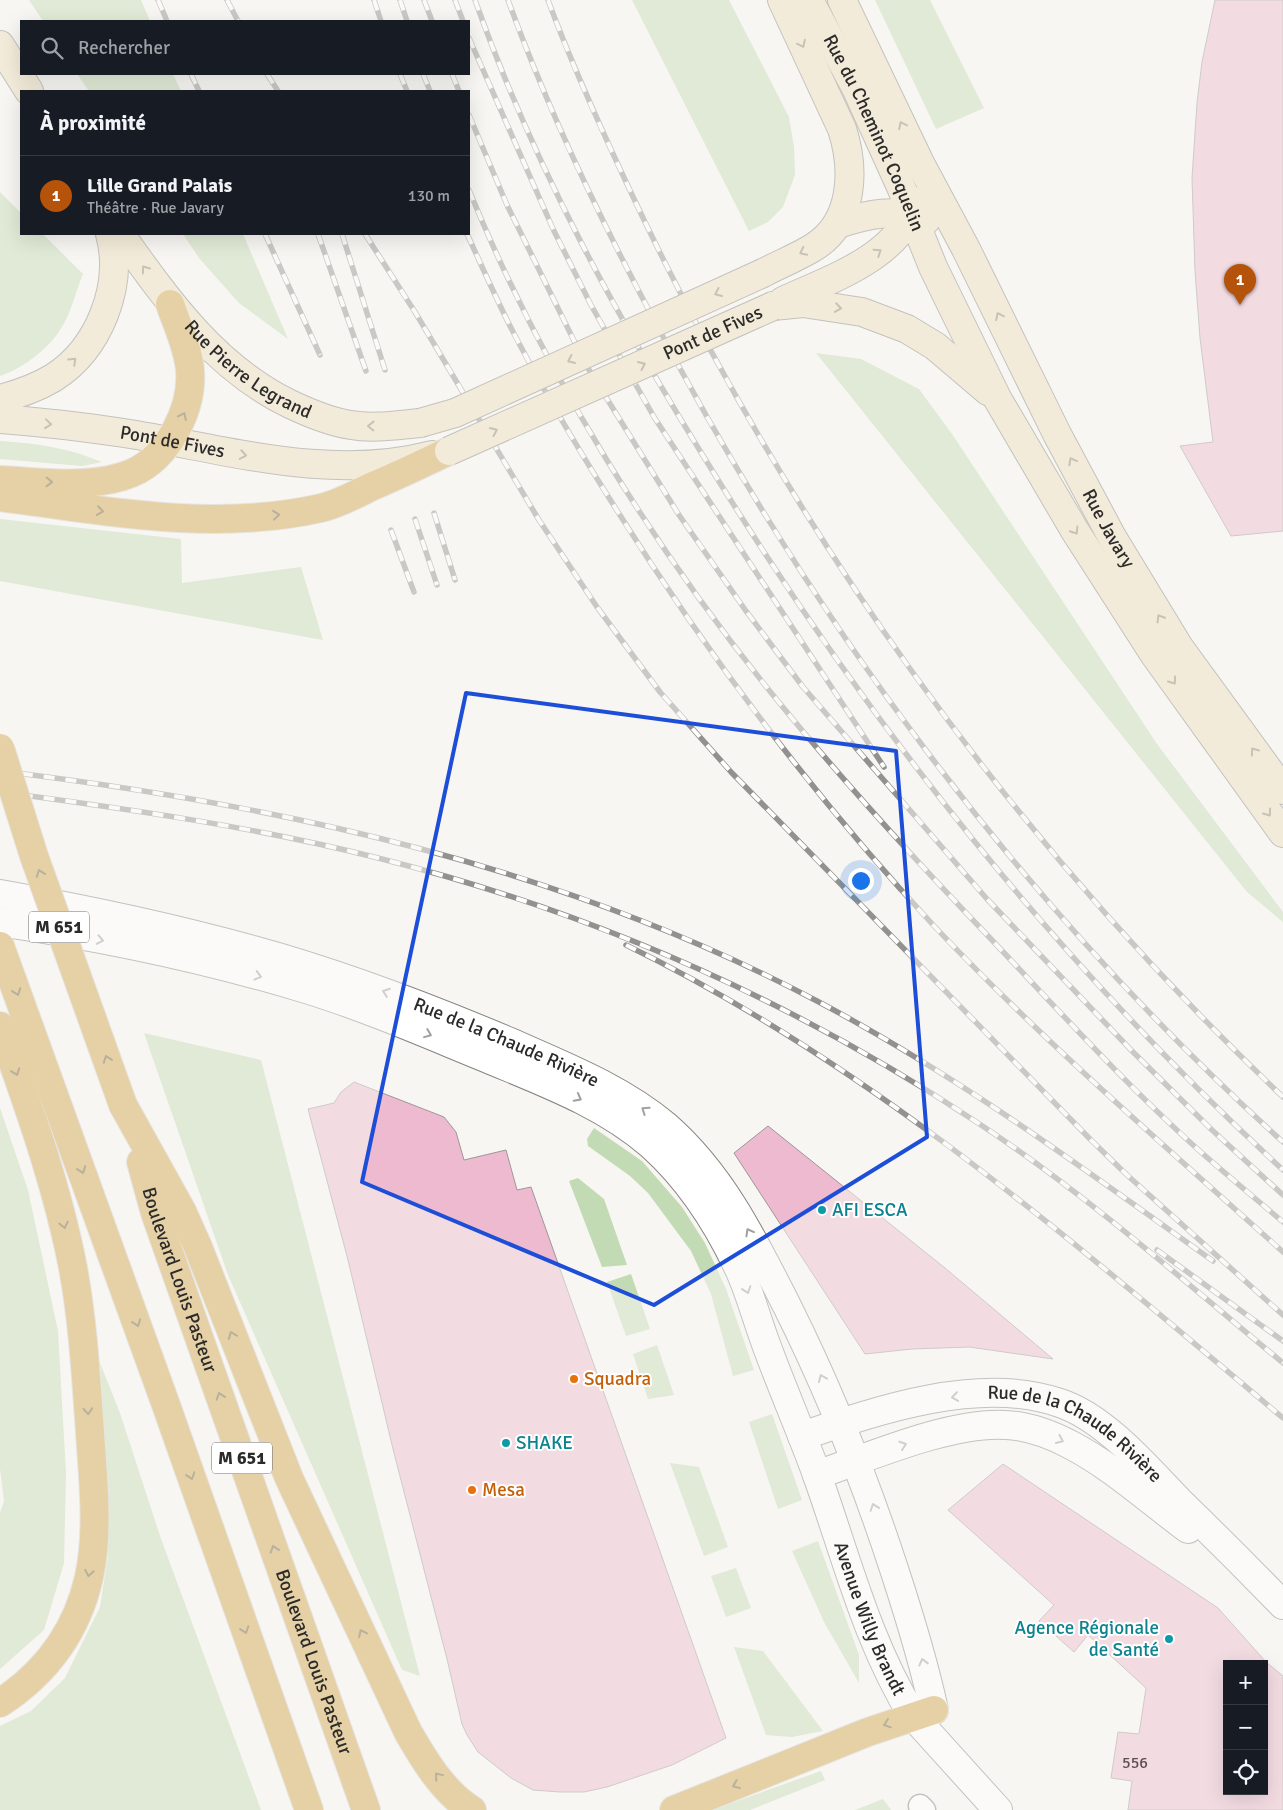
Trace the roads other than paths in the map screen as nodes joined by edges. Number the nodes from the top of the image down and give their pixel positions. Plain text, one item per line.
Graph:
1 (782, 0) edge
2 (809, 0) edge
3 (842, 0) edge
4 (0, 45) edge
5 (28, 90) edge
6 (926, 173) junction
7 (912, 214) junction
8 (838, 224) junction
9 (110, 235) edge
10 (121, 235) edge
11 (966, 249) junction
12 (933, 267) joint
13 (763, 273) joint
14 (170, 304) junction
15 (773, 306) junction
16 (997, 398) junction
17 (0, 400) edge
18 (0, 419) edge
19 (420, 424) joint
20 (168, 441) junction
21 (449, 451) junction
22 (0, 480) edge
23 (0, 497) edge
24 (0, 748) edge
25 (1283, 790) edge
26 (1283, 833) edge
27 (0, 894) edge
28 (0, 922) edge
29 (0, 946) edge
30 (0, 1026) edge
31 (123, 1105) junction
32 (841, 1423) junction
33 (802, 1436) junction
34 (856, 1461) junction
35 (817, 1475) junction
36 (1274, 1596) edge
37 (0, 1703) edge
38 (923, 1713) junction
39 (309, 1810) edge
40 (366, 1810) edge
41 (472, 1810) edge
42 (674, 1810) edge
43 (998, 1810) edge

1 -> 8 main road, Rue du Cheminot Coquelin
2 - 7 main road, Rue du Cheminot Coquelin
6 -> 3 main road, Rue du Cheminot Coquelin
4 - 5 main road
6 - 7 main road, Pont de Fives
6 - 11 main road, Rue Javary
7 - 8 main road, Rue Javary
7 - 11 main road, Rue Javary
7 - 12 main road, Rue du Cheminot Coquelin
15 -> 7 main road, Pont de Fives
8 -> 13 main road, Rue du Cheminot Coquelin
17 -> 9 main road
14 -> 10 main road, Rue Pierre Legrand
25 -> 11 main road, Rue Javary
12 - 16 main road, Rue Javary
13 -> 19 main road, Pont de Fives, bridge
19 -> 14 main road, Rue Pierre Legrand
20 -> 14 highway
15 -> 16 main road, Rue Javary
21 -> 15 main road, Pont de Fives, bridge
16 -> 26 main road, Rue Javary
18 -> 20 main road, Pont de Fives
20 -> 21 main road, Pont de Fives
22 -> 20 highway
23 -> 21 highway
31 -> 24 highway, Boulevard Louis Pasteur / M 651, bridge
32 -> 27 street, Rue de la Chaude Rivière
28 -> 33 street, Rue de la Chaude Rivière
29 -> 39 highway, M 651
30 -> 37 highway
40 -> 31 highway, Boulevard Louis Pasteur / M 651
41 -> 31 highway
32 - 33 street, Rue de la Chaude Rivière
32 - 34 street, Rue de la Chaude Rivière
36 -> 32 street, Rue de la Chaude Rivière
33 - 35 street, Rue de la Chaude Rivière
34 - 35 street, Rue de la Chaude Rivière
34 -> 36 street, Rue de la Chaude Rivière
38 -> 34 street, Avenue Willy Brandt
35 - 38 street, Avenue Willy Brandt
38 -> 42 highway
38 - 43 street, Avenue Willy Brandt

